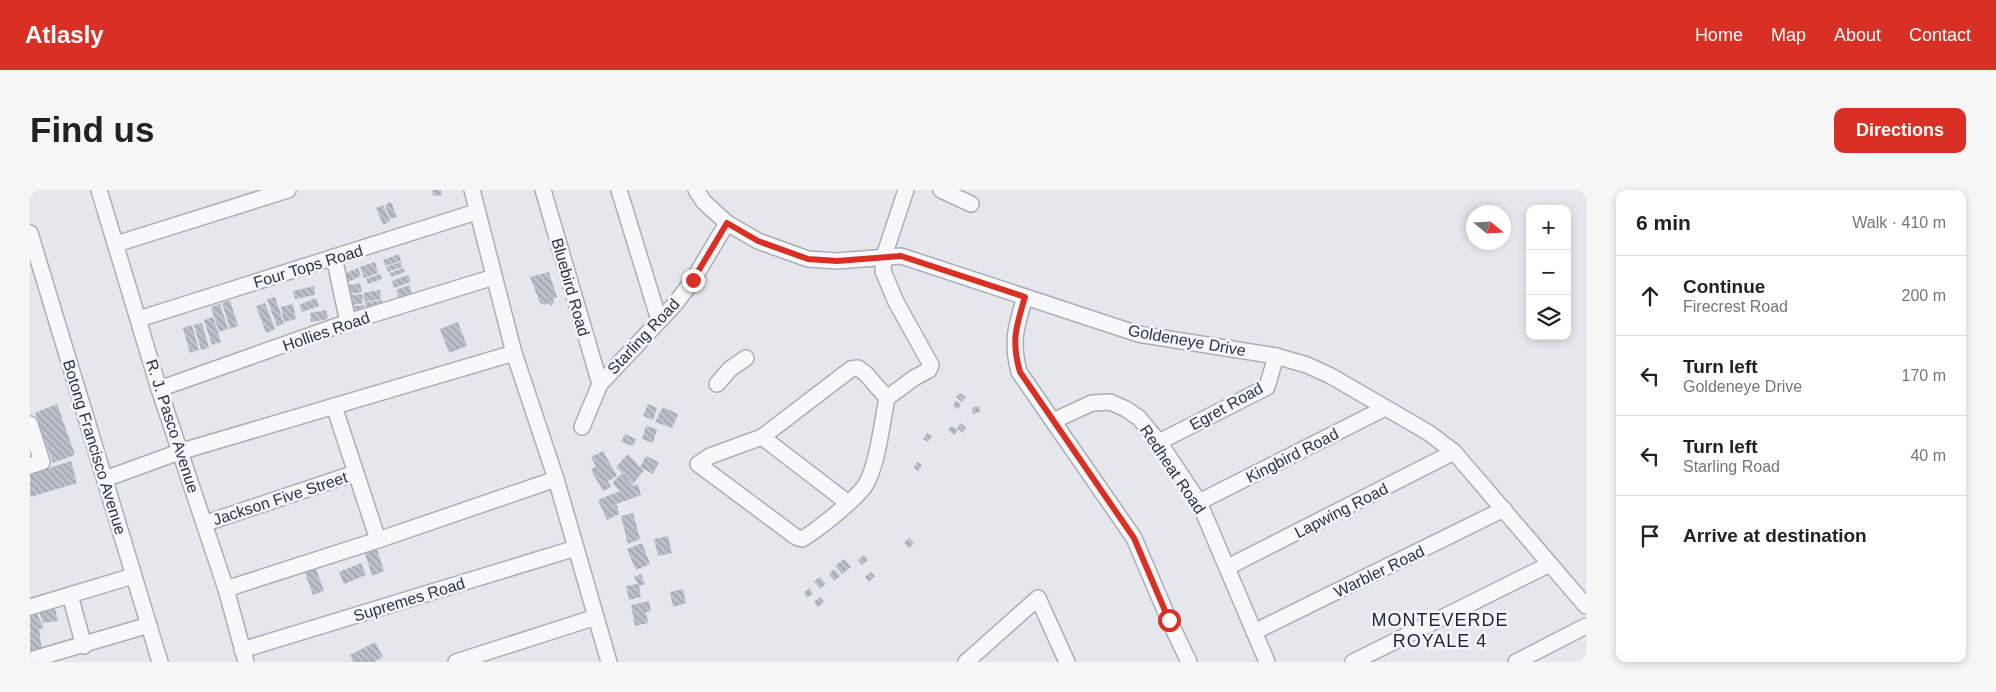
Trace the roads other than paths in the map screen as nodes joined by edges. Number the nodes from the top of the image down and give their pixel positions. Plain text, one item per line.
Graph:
1 (99, 190) edge
2 (288, 190) edge
3 (472, 190) edge
4 (543, 190) edge
5 (619, 190) edge
6 (696, 190) edge
7 (906, 190) edge
8 (941, 190) edge
9 (971, 204) dead end
10 (476, 212) junction
11 (727, 223) junction
12 (30, 233) edge
13 (116, 244) junction
14 (884, 256) junction
15 (334, 257) junction
16 (494, 277) junction
17 (1025, 297) junction
18 (139, 318) junction
19 (659, 320) junction
20 (348, 322) junction
21 (514, 354) junction
22 (1276, 356) junction
23 (746, 358) dead end
24 (600, 384) junction
25 (717, 384) dead end
26 (159, 389) junction
27 (887, 398) junction
28 (334, 406) junction
29 (1385, 408) junction
30 (1053, 421) junction
31 (30, 424) edge
32 (582, 427) dead end
33 (762, 437) junction
34 (1159, 442) junction
35 (179, 452) junction
36 (1454, 452) junction
37 (36, 464) edge
38 (355, 473) junction
39 (105, 479) junction
40 (556, 479) junction
41 (1199, 502) junction
42 (848, 503) junction
43 (1504, 509) junction
44 (206, 523) junction
45 (378, 540) junction
46 (576, 548) junction
47 (1550, 564) junction
48 (1228, 567) junction
49 (134, 576) junction
50 (226, 589) junction
51 (70, 595) junction
52 (1586, 606) edge
53 (30, 607) edge
54 (596, 617) junction
55 (149, 625) junction
56 (1586, 626) edge
57 (1254, 632) junction
58 (84, 646) junction
59 (244, 656) edge
60 (30, 660) edge
61 (160, 662) edge
62 (456, 662) edge
63 (609, 662) edge
64 (966, 662) edge
65 (1068, 662) edge
66 (1189, 662) edge
67 (1267, 662) edge
68 (1353, 662) edge
69 (1516, 662) edge

1 - 13 street, R. J. Pasco Avenue
2 - 13 street
3 - 10 street
4 - 24 street, Bluebird Road
5 - 19 street
6 - 11 street, Goldeneye Drive
7 - 14 street
8 - 9 street
10 - 15 street, Four Tops Road
10 - 16 street
11 - 14 street, Goldeneye Drive
11 - 19 street, Starling Road
12 - 39 street, Botong Francisco Avenue
13 - 18 street, R. J. Pasco Avenue
14 - 17 street, Goldeneye Drive
14 - 27 street
15 - 18 street, Four Tops Road
15 - 20 street
16 - 20 street, Hollies Road
16 - 21 street
17 - 22 street, Goldeneye Drive
17 - 30 street
18 - 26 street, R. J. Pasco Avenue
19 - 24 street, Starling Road
20 - 26 street, Hollies Road
21 - 28 street
21 - 40 street
22 - 29 street, Goldeneye Drive
22 - 34 street, Egret Road
23 - 25 street
24 - 32 street, Starling Road
26 - 35 street, R. J. Pasco Avenue
27 - 33 street
27 - 42 street
28 - 35 street
28 - 38 street
29 - 36 street, Goldeneye Drive
29 - 41 street, Kingbird Road
30 - 34 street, Redheat Road
30 - 66 street
31 - 37 street
33 - 42 street
33 - 42 street
34 - 41 street, Redheat Road
35 - 39 street
35 - 44 street, R. J. Pasco Avenue
36 - 43 street, Goldeneye Drive
36 - 48 street, Lapwing Road
38 - 44 street, Jackson Five Street
38 - 45 street
39 - 49 street, Botong Francisco Avenue
40 - 45 street
40 - 46 street
41 - 48 street, Redheat Road
43 - 47 street, Goldeneye Drive
43 - 57 street, Warbler Road
44 - 50 street, R. J. Pasco Avenue
45 - 50 street
46 - 54 street
46 - 59 street, Supremes Road
47 - 52 street, Goldeneye Drive
47 - 68 street
48 - 57 street, Redheat Road
49 - 51 street
49 - 55 street, Botong Francisco Avenue
50 - 59 street, R. J. Pasco Avenue
51 - 53 street
51 - 58 street
54 - 62 street
54 - 63 street
55 - 58 street
55 - 61 street, Botong Francisco Avenue
56 - 69 street
57 - 67 street, Redheat Road
58 - 60 street
64 - 65 street

